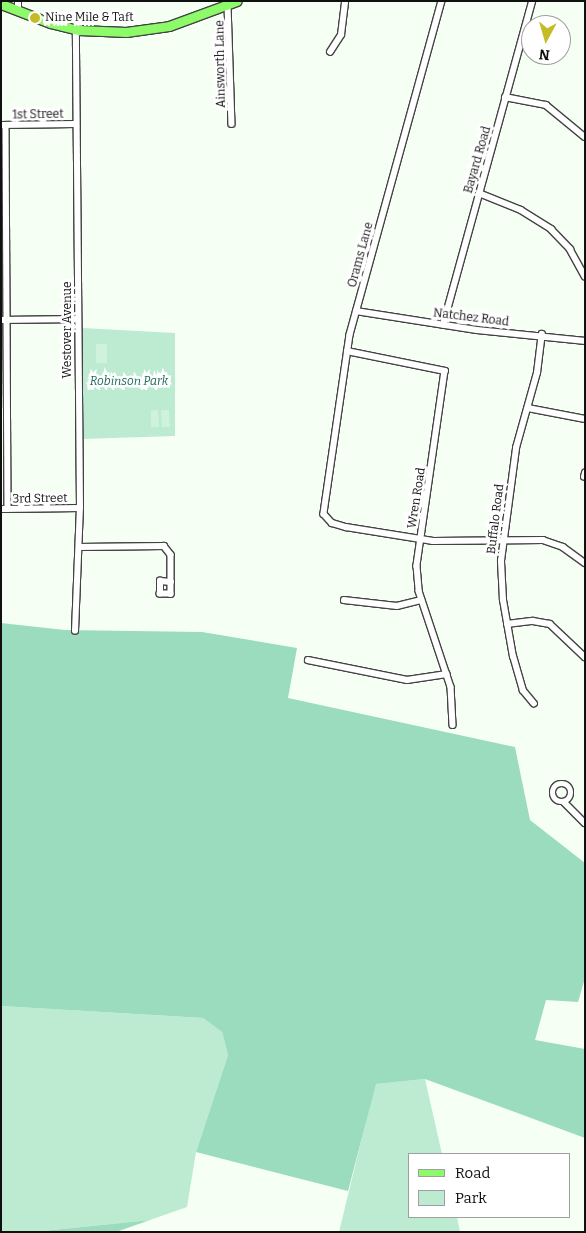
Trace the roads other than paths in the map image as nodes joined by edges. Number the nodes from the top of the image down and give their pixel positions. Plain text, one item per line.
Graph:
1 (18, 1) edge
2 (237, 1) edge
3 (345, 1) edge
4 (442, 1) edge
5 (532, 1) edge
6 (1, 4) edge
7 (228, 5) junction
8 (18, 12) junction
9 (76, 29) junction
10 (330, 52) dead end
11 (505, 97) junction
12 (76, 124) junction
13 (232, 124) dead end
14 (4, 125) edge
15 (585, 137) edge
16 (479, 192) junction
17 (585, 276) edge
18 (356, 311) junction
19 (78, 319) junction
20 (4, 320) edge
21 (443, 324) junction
22 (542, 334) junction
23 (585, 341) edge
24 (347, 351) junction
25 (528, 408) junction
26 (585, 419) edge
27 (80, 508) junction
28 (5, 509) edge
29 (420, 539) junction
30 (502, 540) junction
31 (79, 547) junction
32 (585, 563) edge
33 (171, 582) dead end
34 (344, 600) dead end
35 (421, 600) junction
36 (507, 624) junction
37 (75, 631) dead end
38 (585, 657) edge
39 (308, 660) dead end
40 (447, 674) junction
41 (534, 704) dead end
42 (453, 725) dead end
43 (564, 803) dead end
44 (585, 823) edge

1 - 8 street
2 - 7 main road
3 - 10 street
4 - 18 street, Orams Lane
5 - 11 street, Bayard Road
6 - 8 main road
7 - 9 main road
7 - 13 street, Ainsworth Lane
8 - 9 main road
9 - 12 street, Westover Avenue
11 - 15 street
11 - 16 street, Bayard Road
12 - 14 street, 1st Street
12 - 19 street, Westover Avenue
14 - 20 street
16 - 17 street
16 - 21 street, Bayard Road
18 - 21 street, Natchez Road
18 - 24 street, Orams Lane
19 - 20 street
19 - 27 street, Westover Avenue
20 - 28 street
21 - 22 street, Natchez Road
22 - 23 street, Natchez Road
22 - 25 street, Buffalo Road
24 - 29 street, Orams Lane
24 - 29 street, Wren Road
25 - 26 street
25 - 30 street, Buffalo Road
27 - 28 street, 3rd Street
27 - 31 street, Westover Avenue
29 - 30 street
29 - 35 street, Wren Road
30 - 32 street
30 - 36 street, Buffalo Road
31 - 33 street
31 - 37 street, Westover Avenue
34 - 35 street
35 - 40 street, Wren Road
36 - 38 street
36 - 41 street, Buffalo Road
39 - 40 street
40 - 42 street, Wren Road
43 - 44 street

